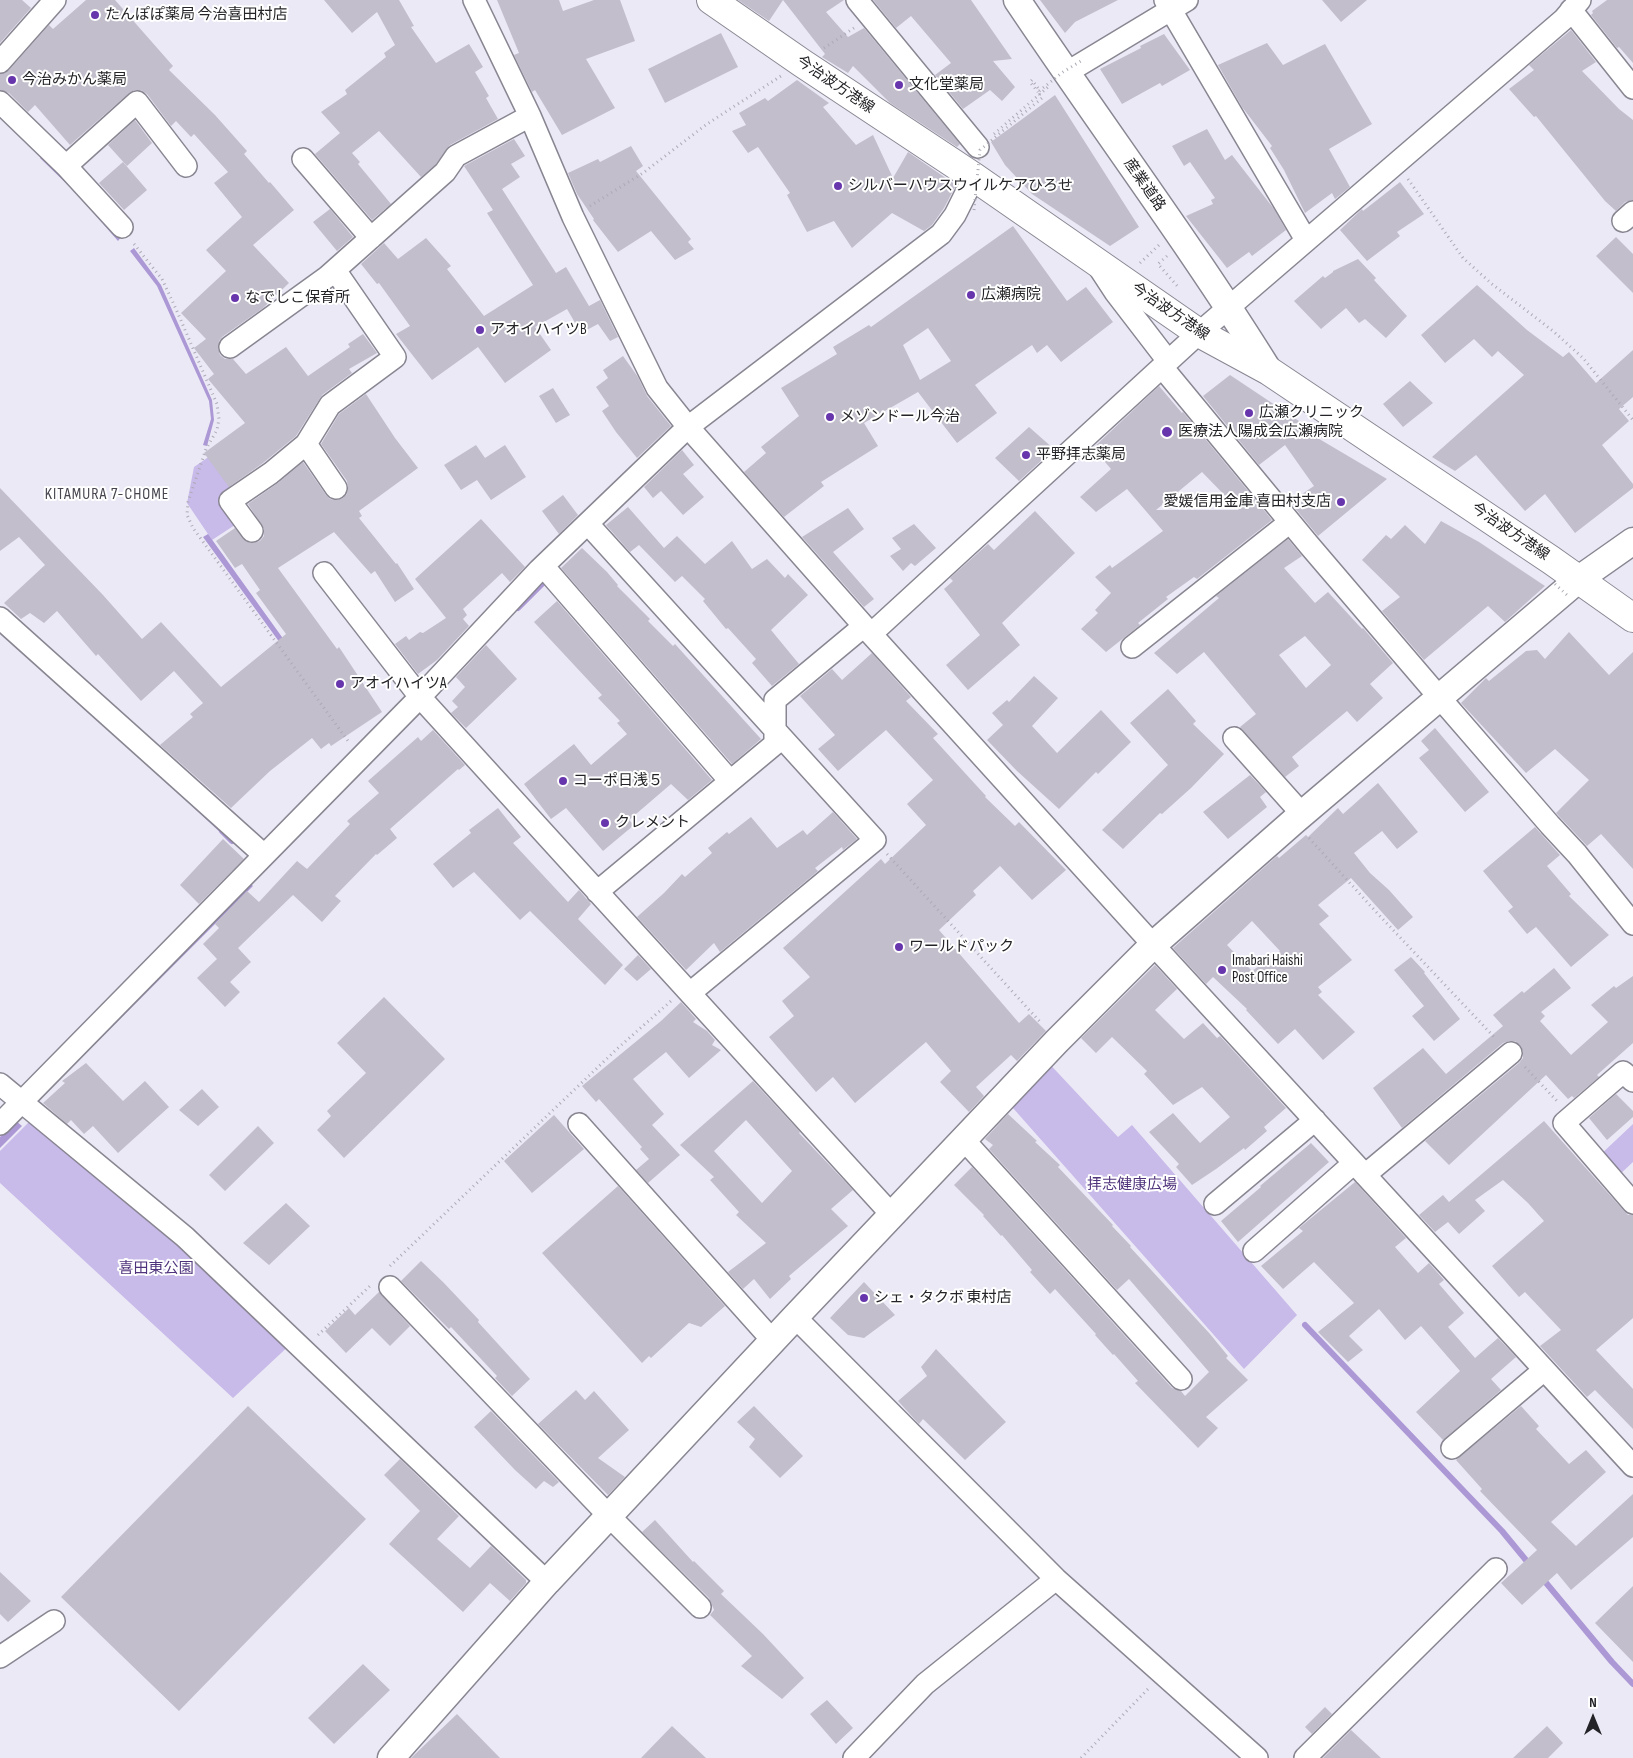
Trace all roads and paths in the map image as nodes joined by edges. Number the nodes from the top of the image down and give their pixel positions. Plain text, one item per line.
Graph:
1 (56, 0) edge
2 (474, 0) edge
3 (711, 0) edge
4 (857, 0) edge
5 (1017, 0) edge
6 (1174, 3) edge
7 (1576, 5) edge
8 (871, 17) junction
9 (0, 62) edge
10 (802, 63) junction
11 (1074, 67) junction
12 (1633, 88) edge
13 (0, 102) edge
14 (530, 116) junction
15 (978, 148) junction
16 (302, 159) dead end
17 (1397, 162) junction
18 (66, 166) junction
19 (186, 166) dead end
20 (974, 177) junction
21 (974, 210) dead end
22 (573, 217) junction
23 (122, 227) joint
24 (371, 238) junction
25 (1306, 240) junction
26 (1162, 243) dead end
27 (1169, 254) dead end
28 (1094, 260) junction
29 (1138, 265) dead end
30 (335, 270) junction
31 (1182, 292) dead end
32 (1228, 308) junction
33 (1198, 333) junction
34 (230, 347) dead end
35 (1165, 364) junction
36 (1269, 371) junction
37 (1633, 420) edge
38 (688, 427) junction
39 (306, 444) junction
40 (336, 488) dead end
41 (1290, 522) junction
42 (588, 524) junction
43 (252, 530) dead end
44 (1633, 541) edge
45 (544, 566) junction
46 (324, 573) dead end
47 (1568, 587) junction
48 (0, 618) edge
49 (1633, 618) edge
50 (868, 630) junction
51 (1132, 647) dead end
52 (420, 697) junction
53 (1440, 698) junction
54 (775, 731) junction
55 (1234, 738) dead end
56 (360, 758) junction
57 (730, 781) junction
58 (1298, 818) junction
59 (875, 840) junction
60 (264, 855) junction
61 (597, 892) junction
62 (1633, 924) edge
63 (1153, 945) junction
64 (688, 991) junction
65 (1057, 1040) junction
66 (1511, 1053) junction
67 (1633, 1081) edge
68 (0, 1084) edge
69 (20, 1102) junction
70 (1572, 1116) junction
71 (1315, 1120) junction
72 (0, 1124) edge
73 (579, 1124) dead end
74 (964, 1140) junction
75 (1360, 1169) junction
76 (1633, 1203) edge
77 (1216, 1204) dead end
78 (892, 1215) junction
79 (1254, 1251) dead end
80 (382, 1281) junction
81 (795, 1316) junction
82 (773, 1341) junction
83 (303, 1350) junction
84 (1544, 1370) junction
85 (1181, 1379) dead end
86 (1452, 1448) dead end
87 (1633, 1466) edge
88 (609, 1516) junction
89 (1496, 1569) dead end
90 (1056, 1579) junction
91 (547, 1582) junction
92 (700, 1607) dead end
93 (54, 1622) dead end
94 (0, 1657) edge
95 (1163, 1674) junction
96 (391, 1758) edge
97 (854, 1758) edge
98 (1081, 1758) edge
99 (1257, 1758) edge
100 (1305, 1758) edge

1 - 9 street
2 - 14 street
3 - 10 main road, 今治波方港線
4 - 8 street
5 - 11 street, 産業道路
6 - 11 street
6 - 25 street
7 - 12 street
7 - 17 street
8 - 10 path
8 - 15 street
10 - 20 main road, 今治波方港線
10 - 22 path
11 - 15 path
11 - 21 path, bridge
11 - 32 street, 産業道路
13 - 18 street
14 - 22 street
14 - 24 street
15 - 20 path
16 - 24 street
17 - 25 street
17 - 37 path
18 - 19 street
18 - 23 street
20 - 28 main road, 今治波方港線
20 - 38 street
22 - 38 street
23 - 56 path
24 - 30 street
25 - 32 street
26 - 29 path
27 - 31 path
28 - 33 main road, 今治波方港線
28 - 35 street
30 - 34 street
30 - 39 street
32 - 33 street
32 - 36 street, 産業道路
33 - 35 street
33 - 36 main road, 今治波方港線
35 - 41 street
35 - 50 street
36 - 47 main road, 今治波方港線
38 - 42 street
38 - 50 street
39 - 40 street
39 - 43 street
41 - 51 street
41 - 53 street
42 - 45 street
42 - 54 street
44 - 47 street
45 - 52 street
45 - 57 street
46 - 52 street
47 - 49 main road, 今治波方港線
47 - 53 street
48 - 60 street
50 - 54 street
50 - 63 street
52 - 56 street
52 - 61 street
53 - 58 street
53 - 62 street
54 - 57 street
54 - 59 street
55 - 58 street
56 - 60 street
57 - 61 street
58 - 63 street
58 - 66 path
59 - 64 street
59 - 65 path
60 - 69 street
61 - 64 street
63 - 65 street
63 - 71 street
64 - 78 street
64 - 80 path
65 - 74 street
66 - 70 path
66 - 75 street
67 - 70 street
68 - 69 street
69 - 72 street
69 - 83 street
70 - 76 street
71 - 75 street
71 - 77 street
73 - 82 street
74 - 78 street
74 - 85 street
75 - 79 street
75 - 84 street
78 - 81 street
80 - 83 path
80 - 88 street
81 - 82 street
81 - 90 street
82 - 88 street
83 - 91 street
84 - 86 street
84 - 87 street
88 - 91 street
88 - 92 street
89 - 100 street
90 - 95 street
90 - 97 street
91 - 96 street
93 - 94 street
95 - 98 path
95 - 99 street

